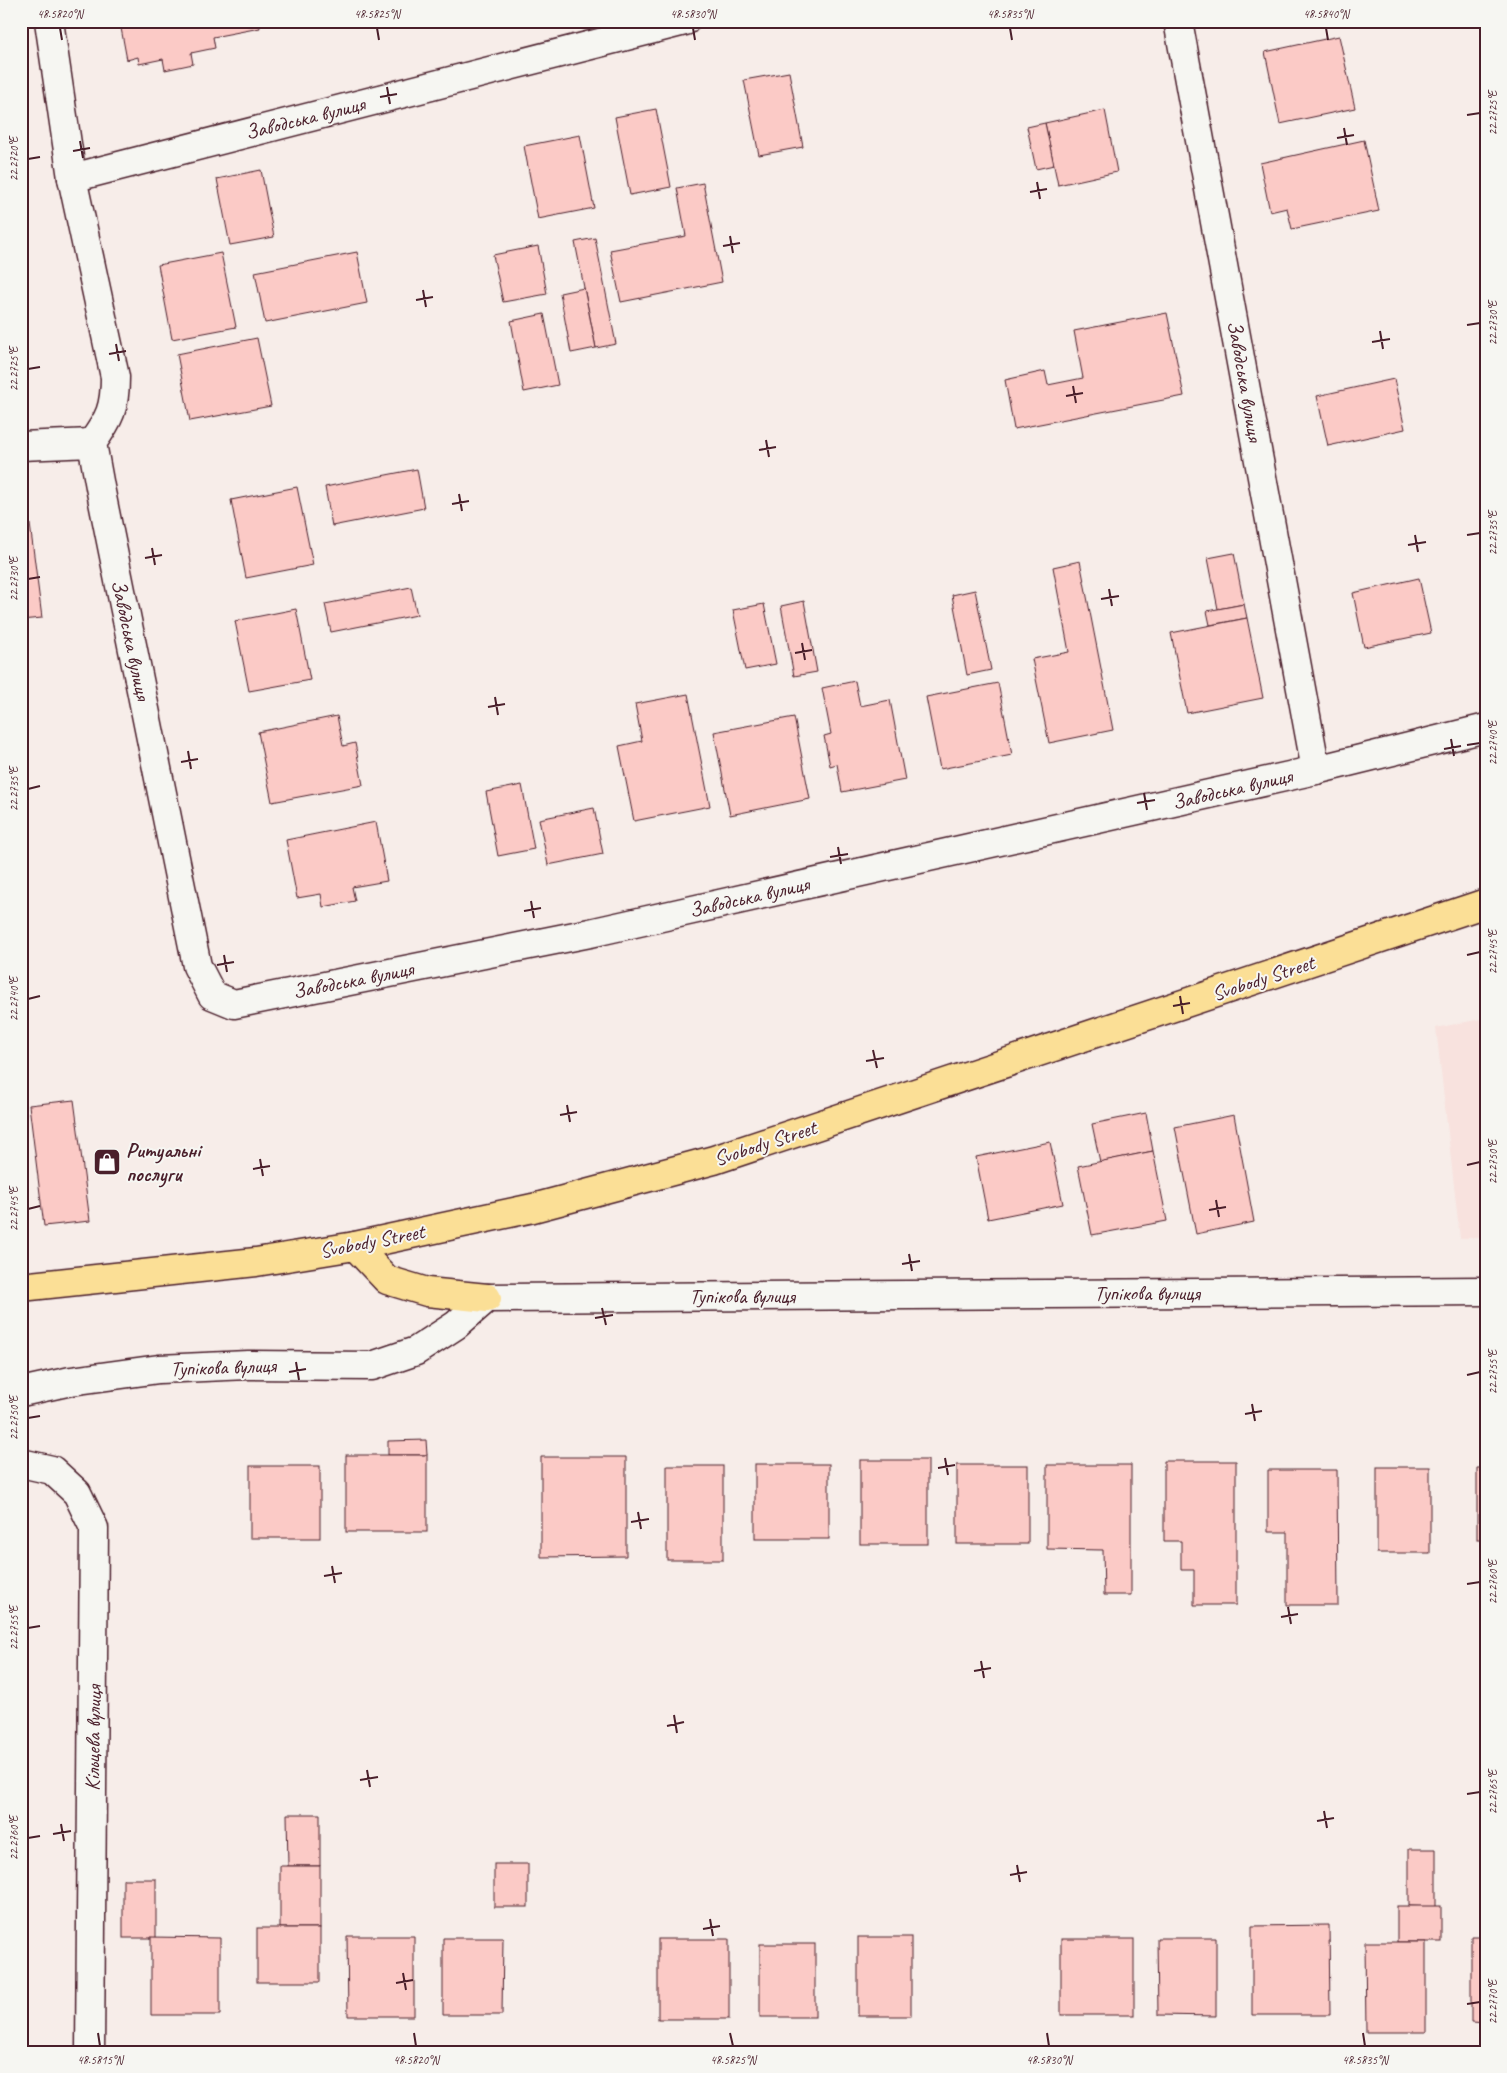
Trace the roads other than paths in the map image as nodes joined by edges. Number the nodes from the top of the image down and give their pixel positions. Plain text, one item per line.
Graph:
1 (49, 21) edge
2 (685, 21) edge
3 (1178, 21) edge
4 (72, 178) junction
5 (92, 444) junction
6 (21, 446) edge
7 (1486, 728) edge
8 (1316, 770) junction
9 (1486, 904) edge
10 (355, 1246) junction
11 (21, 1287) edge
12 (1486, 1291) edge
13 (487, 1298) junction
14 (21, 1392) edge
15 (21, 1462) edge
16 (90, 2052) edge

1 - 4 street
2 - 4 street, Заводська вулиця
3 - 8 street, Заводська вулиця
4 - 5 street
5 - 6 street
5 - 8 street, Заводська вулиця
7 - 8 street, Заводська вулиця
9 - 10 main road, Svobody Street
10 - 11 main road, Svobody Street
10 - 13 main road
12 - 13 street, Тупікова вулиця
13 - 14 street, Тупікова вулиця
15 - 16 street, Кільцева вулиця

